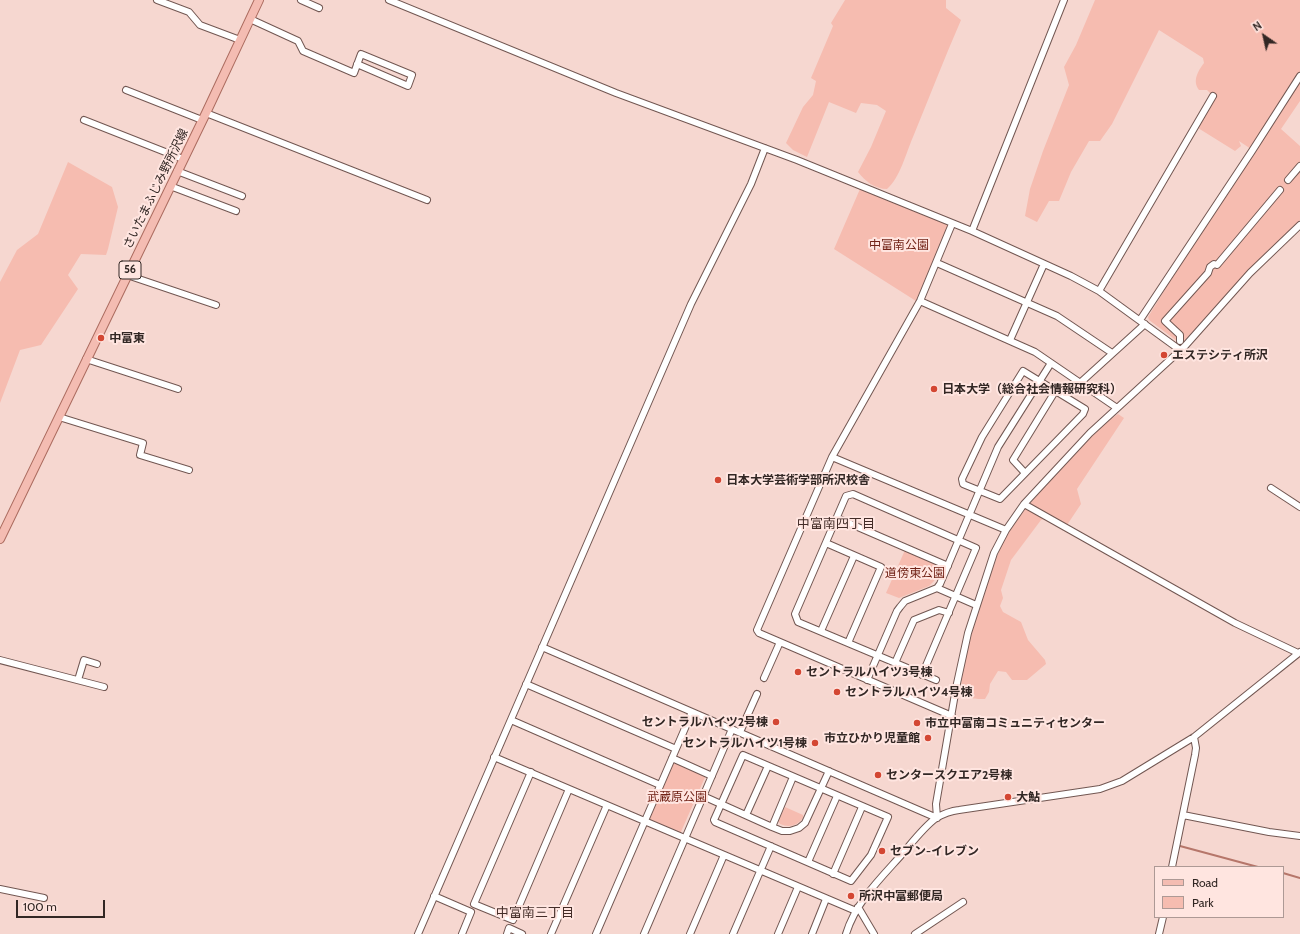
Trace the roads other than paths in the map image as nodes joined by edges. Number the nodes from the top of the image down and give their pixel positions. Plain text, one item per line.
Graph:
1 (157, 0) edge
2 (259, 0) edge
3 (301, 0) edge
4 (389, 0) edge
5 (1064, 0) edge
6 (319, 8) dead end
7 (250, 19) junction
8 (240, 40) junction
9 (357, 64) junction
10 (1300, 76) edge
11 (126, 90) dead end
12 (1213, 96) dead end
13 (204, 117) junction
14 (84, 120) dead end
15 (765, 148) junction
16 (183, 160) junction
17 (1300, 166) edge
18 (177, 171) junction
19 (1288, 180) dead end
20 (170, 186) junction
21 (1280, 190) dead end
22 (242, 196) dead end
23 (427, 200) dead end
24 (236, 211) dead end
25 (952, 224) junction
26 (1300, 225) edge
27 (972, 231) junction
28 (937, 263) junction
29 (1044, 264) junction
30 (127, 275) junction
31 (1099, 291) junction
32 (920, 301) junction
33 (1027, 303) junction
34 (216, 306) dead end
35 (1143, 322) junction
36 (1010, 340) junction
37 (1180, 341) dead end
38 (1180, 350) junction
39 (1112, 353) junction
40 (86, 359) junction
41 (1051, 363) junction
42 (1040, 380) junction
43 (1080, 383) junction
44 (178, 389) dead end
45 (1056, 390) junction
46 (1117, 408) junction
47 (59, 417) junction
48 (832, 457) junction
49 (189, 470) dead end
50 (1025, 473) junction
51 (1271, 488) dead end
52 (980, 491) junction
53 (1024, 504) junction
54 (1300, 507) edge
55 (969, 515) junction
56 (837, 518) junction
57 (1006, 530) junction
58 (0, 539) edge
59 (959, 540) junction
60 (826, 543) junction
61 (854, 556) junction
62 (948, 566) junction
63 (937, 588) junction
64 (956, 596) junction
65 (976, 605) junction
66 (949, 613) junction
67 (821, 631) junction
68 (780, 642) junction
69 (848, 643) junction
70 (542, 647) junction
71 (1299, 652) edge
72 (877, 655) junction
73 (0, 660) edge
74 (895, 663) junction
75 (97, 664) dead end
76 (922, 674) junction
77 (764, 678) dead end
78 (78, 680) junction
79 (867, 680) junction
80 (936, 680) dead end
81 (526, 684) junction
82 (104, 687) dead end
83 (757, 694) dead end
84 (692, 712) junction
85 (952, 716) junction
86 (510, 720) junction
87 (732, 729) junction
88 (740, 732) junction
89 (1194, 737) junction
90 (676, 749) junction
91 (494, 757) junction
92 (672, 758) junction
93 (768, 766) junction
94 (829, 771) junction
95 (531, 772) junction
96 (712, 776) junction
97 (793, 777) junction
98 (660, 784) junction
99 (569, 789) junction
100 (821, 789) junction
101 (704, 796) junction
102 (837, 796) junction
103 (721, 804) junction
104 (607, 805) junction
105 (862, 807) junction
106 (746, 815) junction
107 (1183, 815) junction
108 (937, 818) junction
109 (644, 821) junction
110 (772, 827) junction
111 (1300, 836) edge
112 (684, 839) junction
113 (771, 846) junction
114 (724, 855) junction
115 (808, 862) junction
116 (1172, 866) edge
117 (761, 871) junction
118 (833, 874) junction
119 (798, 887) junction
120 (0, 889) edge
121 (434, 896) junction
122 (44, 898) dead end
123 (826, 899) junction
124 (963, 902) dead end
125 (857, 909) junction
126 (1162, 918) edge
127 (418, 934) edge
128 (462, 934) edge
129 (507, 934) edge
130 (522, 934) edge
131 (551, 934) edge
132 (596, 934) edge
133 (644, 934) edge
134 (690, 934) edge
135 (733, 934) edge
136 (778, 934) edge
137 (812, 934) edge
138 (846, 934) edge
139 (874, 934) edge
140 (915, 934) edge
141 (1159, 934) edge

1 - 8 street
2 - 7 main road, さいたまふじみ野所沢線 / 56
3 - 6 street
4 - 15 street
5 - 27 street
7 - 8 main road, さいたまふじみ野所沢線 / 56
7 - 9 street
8 - 13 main road, さいたまふじみ野所沢線 / 56
9 - 9 street
10 - 35 street
11 - 13 street
12 - 31 street
13 - 16 main road, さいたまふじみ野所沢線 / 56
13 - 23 street
14 - 16 street
15 - 25 street
15 - 70 street
16 - 18 main road, さいたまふじみ野所沢線 / 56
17 - 19 street
18 - 20 main road, さいたまふじみ野所沢線 / 56
18 - 22 street
20 - 24 street
20 - 30 main road, さいたまふじみ野所沢線 / 56
21 - 37 street
25 - 27 street
25 - 28 street
26 - 38 street
27 - 29 street
28 - 32 street
28 - 33 street
29 - 31 street
29 - 33 street
30 - 34 street
30 - 40 main road, さいたまふじみ野所沢線 / 56
31 - 35 street
32 - 36 street
32 - 48 street
33 - 36 street
33 - 39 street
35 - 38 street
35 - 39 street
36 - 41 street
38 - 46 street
39 - 43 street
40 - 44 street
40 - 47 main road, さいたまふじみ野所沢線 / 56
41 - 42 street
41 - 43 street
42 - 45 street
42 - 52 street
42 - 52 street
43 - 46 street
45 - 50 street
45 - 50 street
46 - 53 street
47 - 49 street
47 - 58 main road, さいたまふじみ野所沢線 / 56
48 - 55 street
48 - 68 street
50 - 52 street
51 - 54 street
52 - 55 street
53 - 57 street
53 - 71 street
55 - 57 street
55 - 59 street
56 - 59 street
56 - 60 street
56 - 62 street
57 - 65 street
59 - 62 street
59 - 64 street
60 - 61 street
60 - 67 street
61 - 67 street
61 - 69 street
62 - 63 street
63 - 64 street
63 - 72 street
64 - 65 street
64 - 66 street
65 - 85 street
66 - 74 street
66 - 76 street
67 - 69 street
68 - 77 street
68 - 79 street
69 - 72 street
70 - 81 street
70 - 84 street
71 - 89 street
72 - 74 street
72 - 79 street
73 - 78 street
74 - 76 street
75 - 78 street
76 - 80 street
78 - 82 street
79 - 85 street
81 - 86 street
81 - 90 street
83 - 88 street
84 - 87 street
84 - 90 street
85 - 108 street
86 - 91 street
86 - 98 street
87 - 88 street
87 - 96 street
88 - 94 street
89 - 107 street
89 - 108 street
90 - 92 street
91 - 95 street
91 - 121 street
92 - 96 street
92 - 98 street
93 - 97 street
93 - 103 street
93 - 106 street
94 - 100 street
94 - 108 street
95 - 99 street
95 - 99 street
96 - 101 street
97 - 100 street
97 - 110 street
98 - 109 street
99 - 104 street
100 - 102 street
100 - 110 street
101 - 103 street
101 - 112 street
102 - 105 street
102 - 115 street
103 - 106 street
103 - 113 street
104 - 109 street
104 - 131 street
105 - 118 street
105 - 118 street
106 - 110 street
107 - 111 street
107 - 116 street
108 - 125 street
109 - 112 street
109 - 132 street
112 - 114 street
112 - 133 street
113 - 115 street
113 - 117 street
114 - 117 street
114 - 134 street
115 - 118 street
117 - 119 street
117 - 135 street
119 - 123 street
119 - 136 street
120 - 122 street
121 - 127 street
121 - 128 street
123 - 125 street
123 - 137 street
124 - 140 street
125 - 138 street
125 - 139 street
126 - 141 street
129 - 130 street

